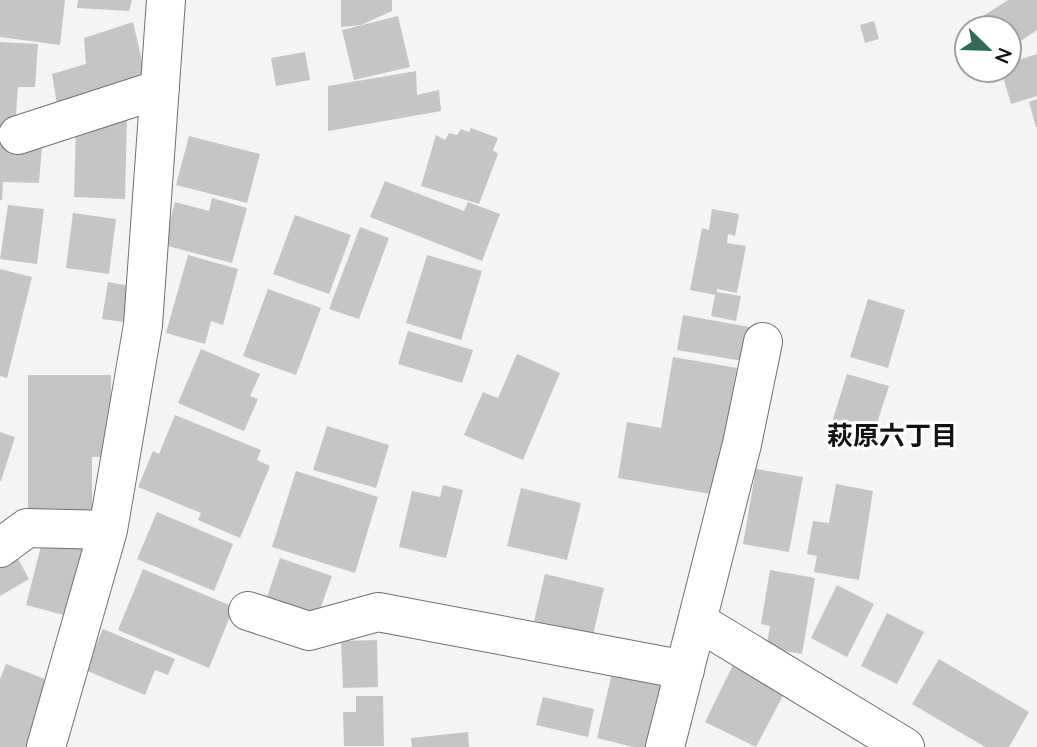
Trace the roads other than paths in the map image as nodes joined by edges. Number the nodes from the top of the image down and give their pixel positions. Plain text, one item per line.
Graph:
1 (166, 0) edge
2 (160, 89) junction
3 (18, 135) dead end
4 (763, 342) dead end
5 (108, 530) junction
6 (0, 548) edge
7 (247, 611) dead end
8 (697, 621) junction
9 (685, 670) junction
10 (46, 747) edge
11 (665, 747) edge
12 (905, 747) edge

1 - 2 street
2 - 3 street
2 - 5 street
4 - 8 street
5 - 6 street
5 - 10 street
7 - 9 street
8 - 9 street
8 - 12 street
9 - 11 street

